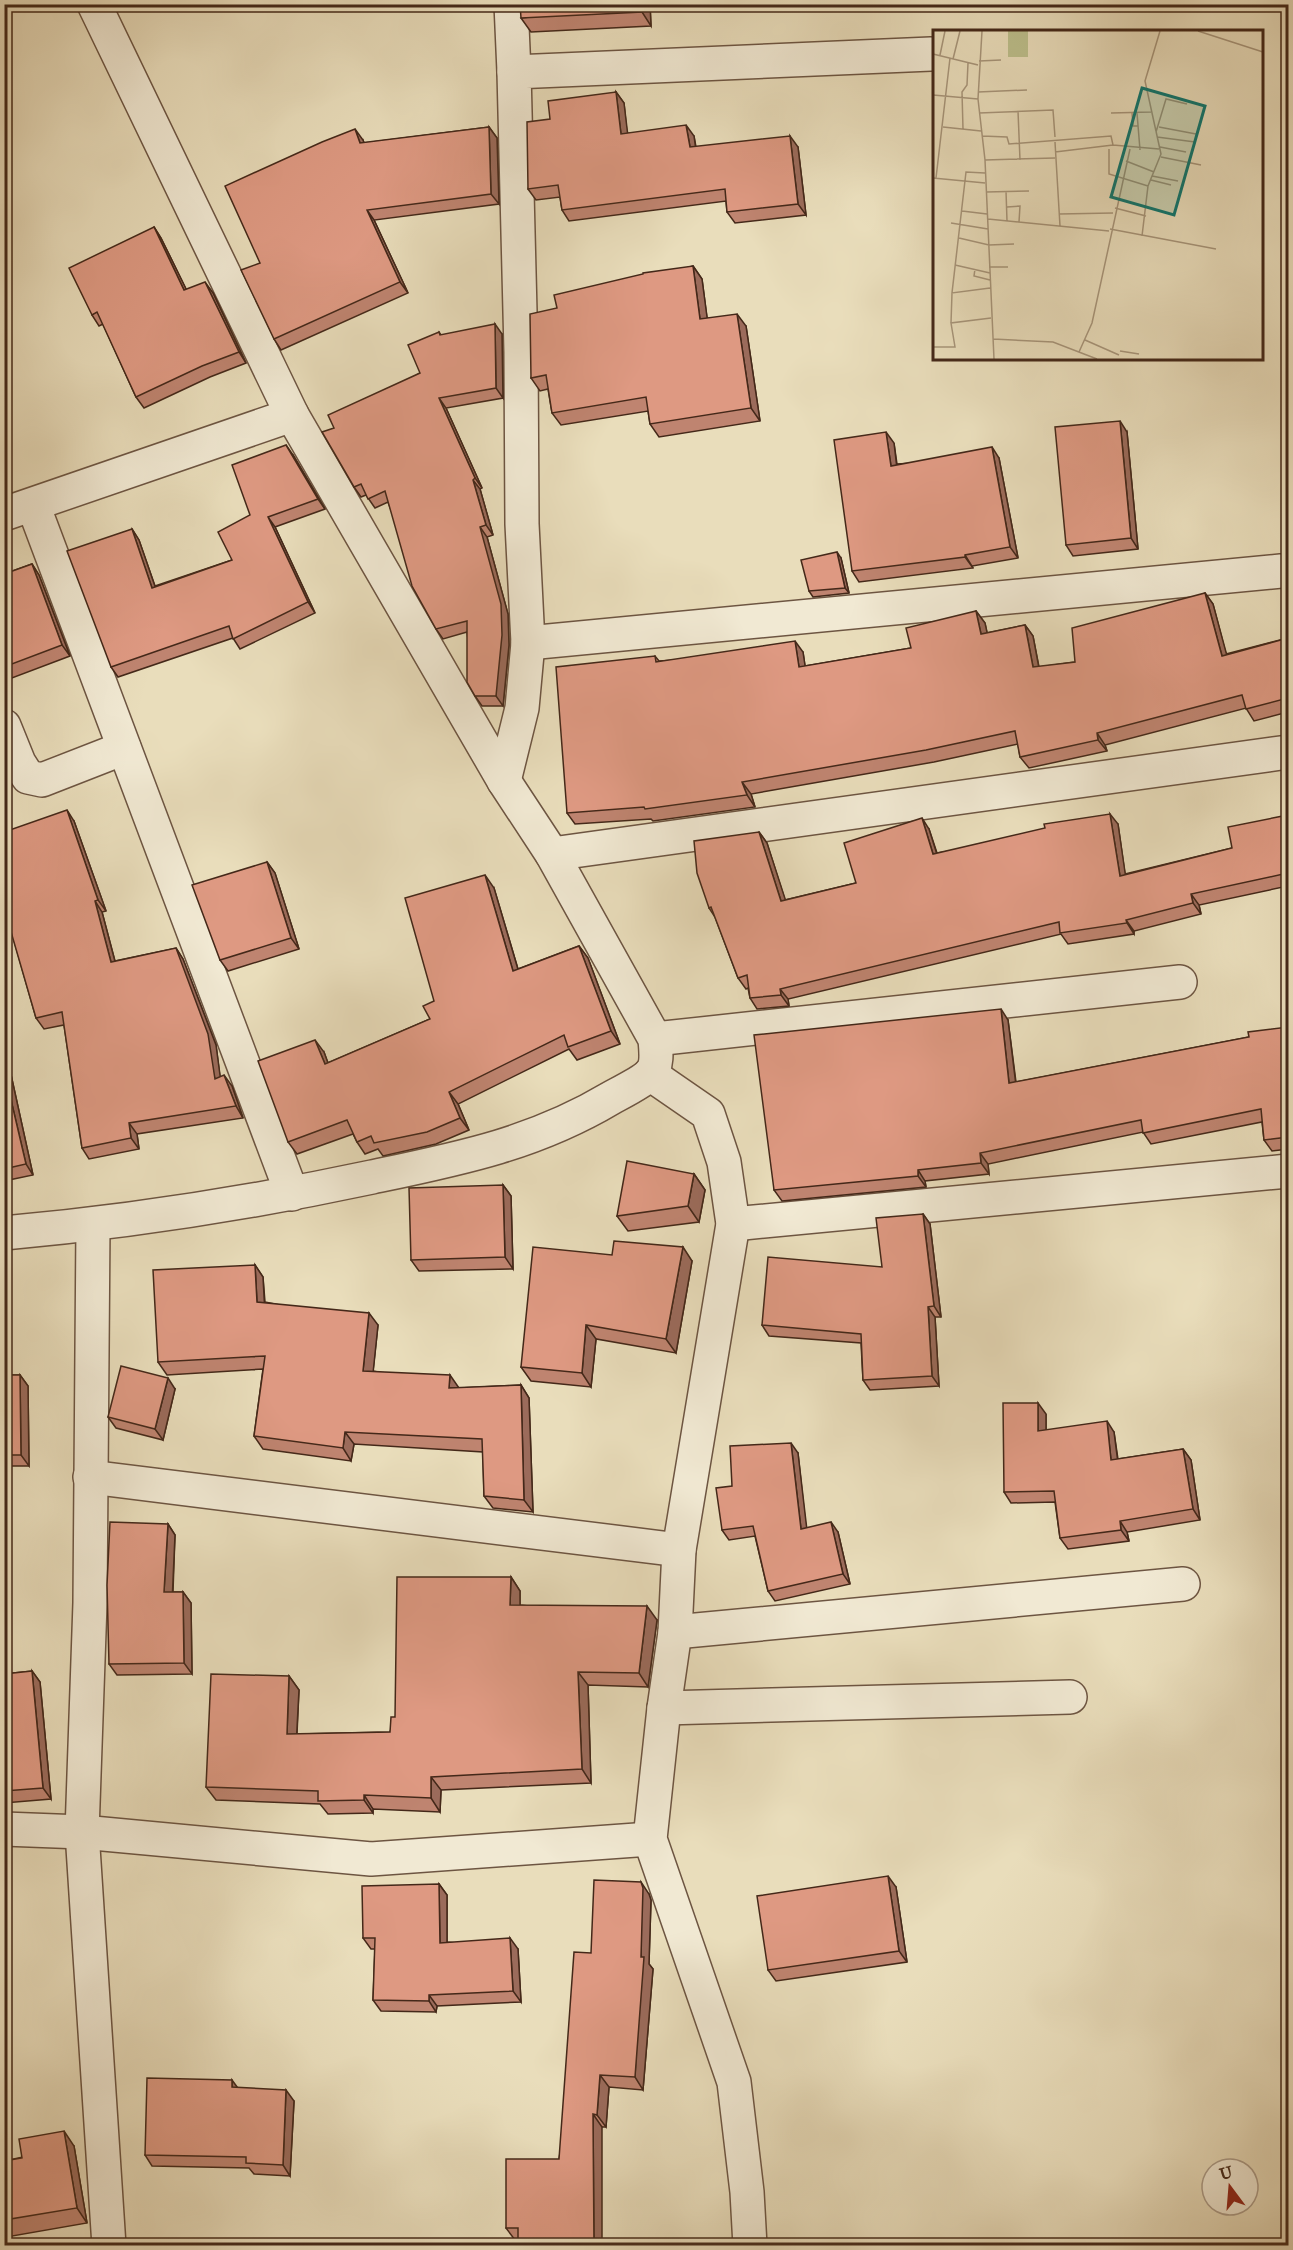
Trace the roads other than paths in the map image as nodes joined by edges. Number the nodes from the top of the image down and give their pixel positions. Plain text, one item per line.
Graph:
1 (94, 4) edge
2 (511, 4) edge
3 (931, 54) dead end
4 (514, 72) junction
5 (292, 415) junction
6 (19, 509) edge
7 (1281, 571) dead end
8 (528, 643) junction
9 (4, 726) edge
10 (124, 747) junction
11 (1288, 752) edge
12 (504, 781) junction
13 (552, 854) junction
14 (1180, 982) dead end
15 (655, 1040) junction
16 (650, 1074) junction
17 (1288, 1171) edge
18 (292, 1194) junction
19 (733, 1224) junction
20 (93, 1225) junction
21 (4, 1233) edge
22 (90, 1476) junction
23 (679, 1550) junction
24 (1183, 1584) dead end
25 (675, 1632) junction
26 (1070, 1697) dead end
27 (664, 1708) junction
28 (4, 1829) edge
29 (82, 1832) junction
30 (650, 1839) junction
31 (109, 2246) edge
32 (750, 2246) edge

1 - 5 street
2 - 4 street
3 - 4 street
4 - 8 street
5 - 6 street
5 - 12 street
6 - 10 street
7 - 8 street
8 - 12 street
9 - 10 street
10 - 18 street
11 - 13 street
12 - 13 street
13 - 15 street
14 - 15 street
15 - 16 street
16 - 18 street
16 - 19 street
17 - 19 street
18 - 20 street
19 - 23 street
20 - 21 street
20 - 22 street
22 - 23 street
22 - 29 street
23 - 25 street
24 - 25 street
25 - 27 street
26 - 27 street
27 - 30 street
28 - 29 street
29 - 30 street
29 - 31 street
30 - 32 street

